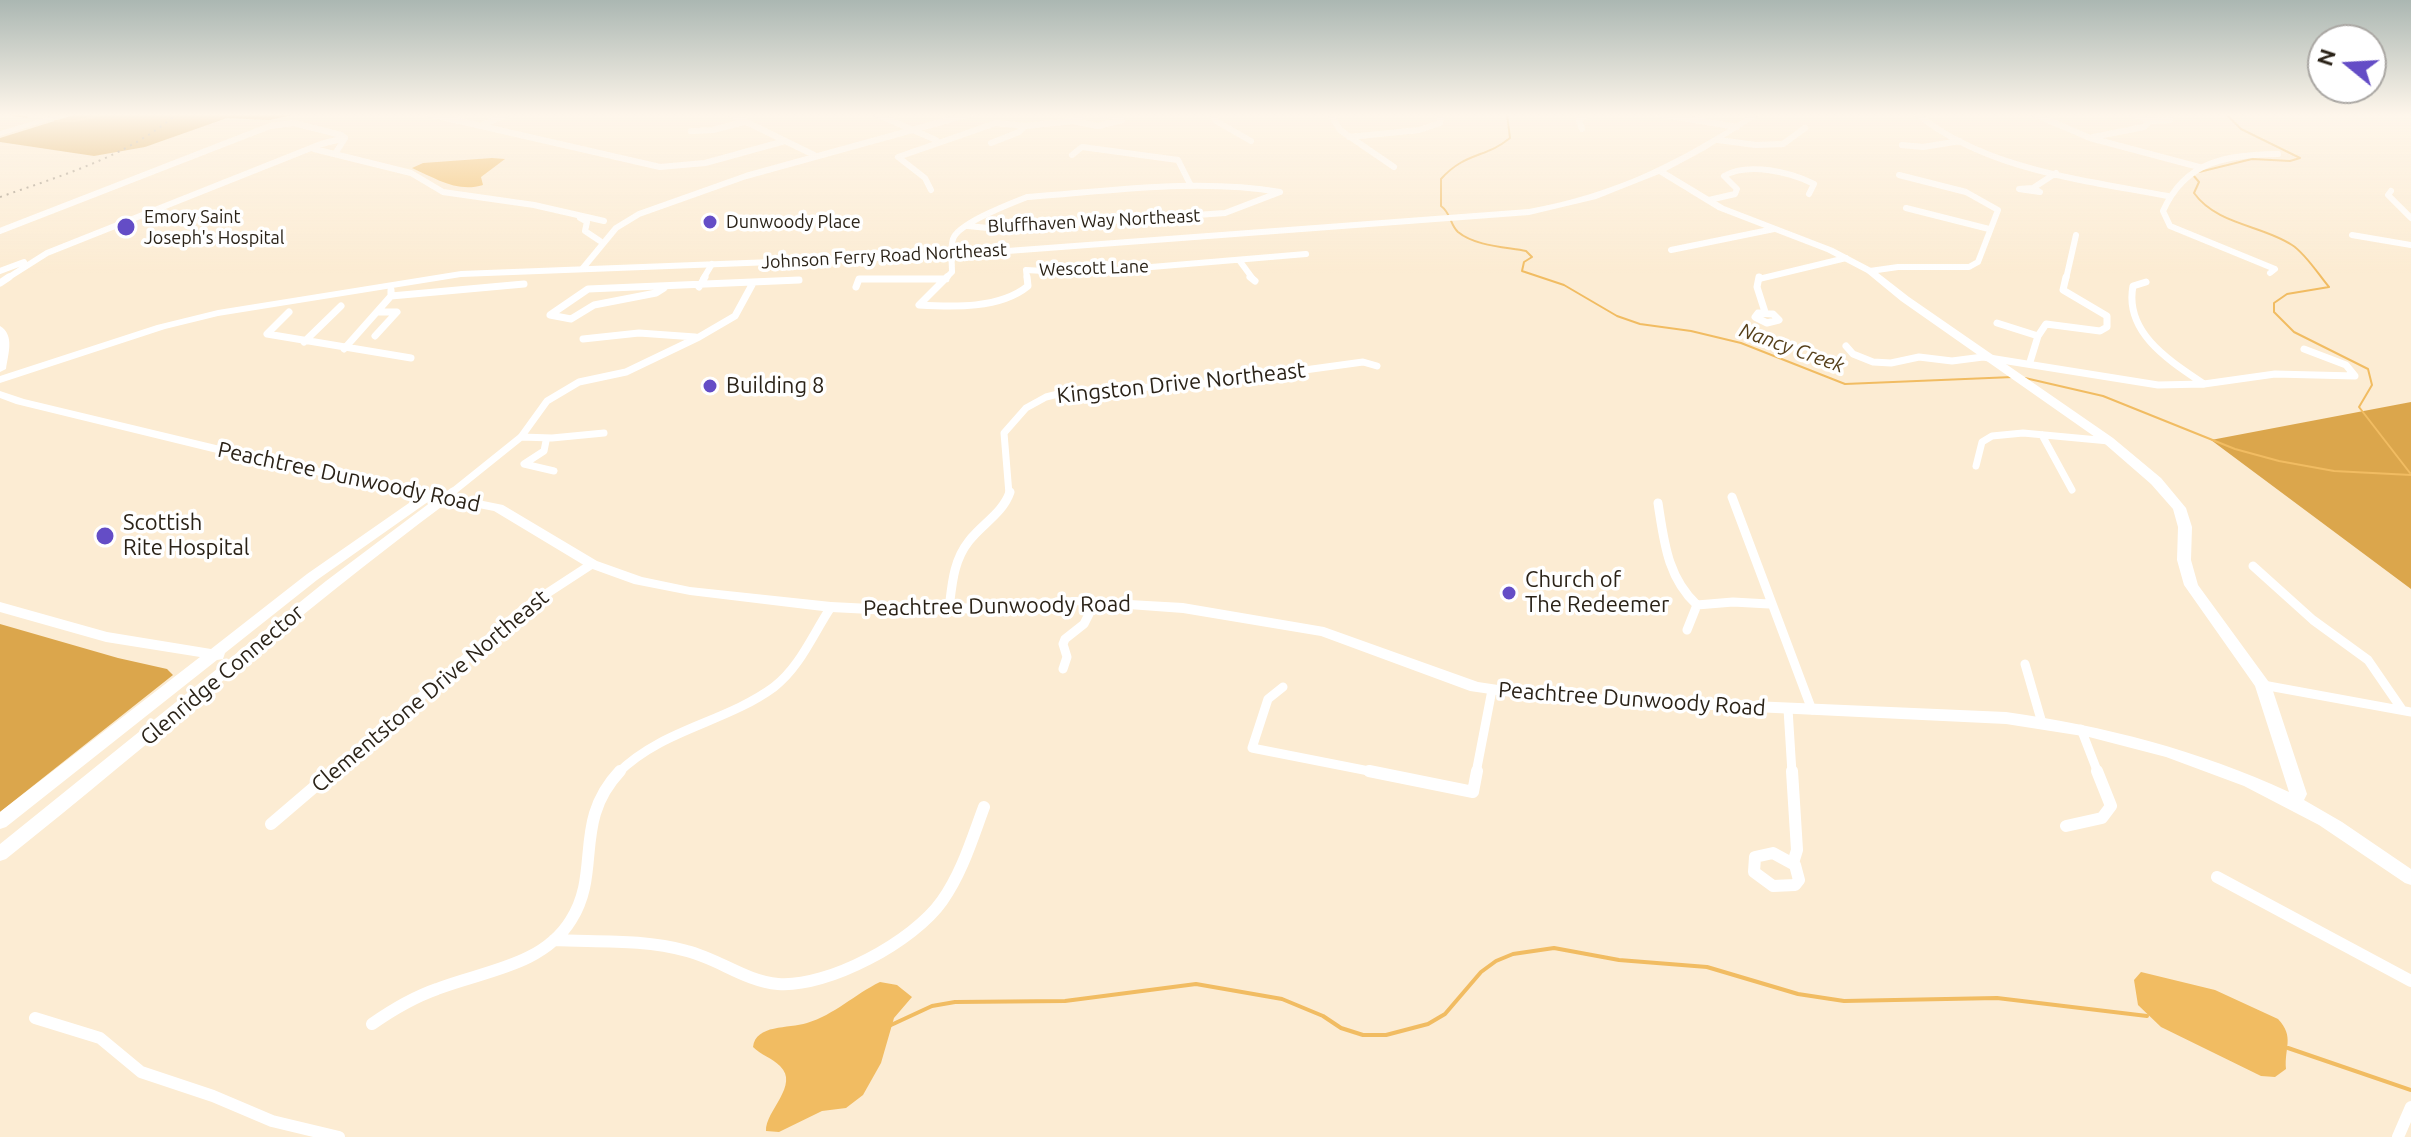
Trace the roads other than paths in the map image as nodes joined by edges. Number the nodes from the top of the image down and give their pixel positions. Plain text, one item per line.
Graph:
1 (172, 167) edge
2 (262, 167) edge
3 (395, 167) edge
4 (773, 167) edge
5 (911, 167) edge
6 (1182, 167) edge
7 (1670, 167) edge
8 (2038, 167) edge
9 (2199, 167) edge
10 (1661, 172) junction
11 (2056, 173) junction
12 (1899, 175) dead end
13 (1191, 186) junction
14 (2033, 188) dead end
15 (931, 190) dead end
16 (2391, 191) dead end
17 (1809, 194) dead end
18 (2168, 196) junction
19 (1709, 200) junction
20 (1906, 208) dead end
21 (651, 210) junction
22 (576, 215) junction
23 (2411, 218) edge
24 (606, 221) junction
25 (621, 224) junction
26 (966, 225) junction
27 (587, 227) junction
28 (1774, 229) junction
29 (1989, 229) junction
30 (0, 231) edge
31 (2076, 235) dead end
32 (2352, 235) dead end
33 (600, 241) junction
34 (2411, 245) edge
35 (1671, 250) dead end
36 (1306, 254) dead end
37 (42, 255) junction
38 (954, 255) junction
39 (1846, 258) junction
40 (1239, 260) junction
41 (712, 264) junction
42 (583, 268) junction
43 (0, 271) edge
44 (1870, 271) junction
45 (2270, 273) dead end
46 (946, 279) junction
47 (799, 280) dead end
48 (1255, 281) dead end
49 (2146, 282) dead end
50 (0, 283) edge
51 (753, 283) junction
52 (524, 284) dead end
53 (699, 287) junction
54 (856, 287) dead end
55 (664, 288) junction
56 (391, 291) junction
57 (341, 306) dead end
58 (289, 312) dead end
59 (377, 312) junction
60 (1765, 312) dead end
61 (1997, 323) dead end
62 (0, 329) edge
63 (375, 336) dead end
64 (2038, 336) junction
65 (699, 337) junction
66 (583, 339) dead end
67 (304, 342) junction
68 (1846, 346) dead end
69 (344, 349) junction
70 (2304, 349) dead end
71 (411, 358) dead end
72 (1992, 358) junction
73 (2030, 362) junction
74 (1377, 366) dead end
75 (0, 369) edge
76 (0, 380) edge
77 (2204, 384) junction
78 (0, 394) edge
79 (604, 433) dead end
80 (2042, 435) junction
81 (521, 437) junction
82 (546, 441) junction
83 (2109, 441) junction
84 (1976, 466) dead end
85 (554, 471) dead end
86 (457, 485) junction
87 (2072, 490) dead end
88 (437, 496) junction
89 (1732, 497) dead end
90 (1658, 503) dead end
91 (592, 564) junction
92 (2253, 566) dead end
93 (1095, 602) junction
94 (1769, 604) junction
95 (1697, 605) junction
96 (0, 607) edge
97 (831, 607) junction
98 (949, 609) junction
99 (1687, 630) dead end
100 (215, 655) junction
101 (241, 659) junction
102 (2025, 664) dead end
103 (1063, 669) dead end
104 (2263, 685) junction
105 (1283, 687) dead end
106 (1492, 690) junction
107 (1788, 709) junction
108 (1812, 710) junction
109 (2406, 710) edge
110 (2042, 723) junction
111 (2081, 729) junction
112 (2294, 803) junction
113 (984, 807) dead end
114 (0, 822) edge
115 (271, 824) dead end
116 (2066, 826) dead end
117 (0, 854) edge
118 (1793, 863) dead end
119 (2217, 877) dead end
120 (2411, 878) edge
121 (554, 940) junction
122 (2411, 981) edge
123 (35, 1018) dead end
124 (372, 1024) dead end
125 (2411, 1107) edge
126 (339, 1137) edge
127 (2398, 1137) edge

1 - 30 street
2 - 37 street
3 - 22 street
4 - 21 street
5 - 15 street
6 - 13 street
7 - 10 main road, Johnson Ferry Road Northeast
8 - 11 street
9 - 18 street
10 - 19 main road
10 - 38 main road, Johnson Ferry Road Northeast
11 - 14 street
11 - 18 street
12 - 29 street
13 - 26 street, Bluffhaven Way Northeast
13 - 26 street, Bluffhaven Way Northeast
16 - 23 street
17 - 19 street
18 - 45 street
19 - 28 main road
20 - 29 street
21 - 24 street
21 - 25 street
22 - 24 street
22 - 27 street
24 - 25 street
24 - 27 street
25 - 33 street
26 - 38 street, Bluffhaven Way Northeast
27 - 33 street
28 - 35 street
28 - 39 main road
29 - 44 street
31 - 64 street
32 - 34 street
33 - 42 street
36 - 40 street, Wescott Lane
37 - 43 street
37 - 50 street
38 - 41 main road, Johnson Ferry Road Northeast
38 - 46 street, Wescott Lane
39 - 44 main road
39 - 60 street
40 - 46 street, Wescott Lane
40 - 48 street
41 - 42 main road, Johnson Ferry Road Northeast
41 - 53 street
42 - 56 main road, Johnson Ferry Road Northeast
44 - 72 main road
46 - 54 street
47 - 51 street
49 - 77 street
51 - 53 street
51 - 65 street
52 - 56 street
53 - 55 street
55 - 55 street
56 - 59 street
56 - 76 main road, Johnson Ferry Road Northeast
57 - 67 street
58 - 67 street
59 - 63 street
59 - 69 street
61 - 64 street
62 - 75 main road
64 - 73 street
65 - 66 street
65 - 81 street
67 - 69 street
68 - 72 street
69 - 71 street
70 - 77 street
72 - 73 street
72 - 83 main road
73 - 77 street
74 - 98 street, Kingston Drive Northeast
78 - 88 main road, Peachtree Dunwoody Road
79 - 82 street
80 - 83 street
80 - 84 street
80 - 87 street
81 - 82 street
81 - 86 street
82 - 85 street
83 - 104 main road
86 - 88 street
86 - 88 street
88 - 91 main road, Peachtree Dunwoody Road
88 - 100 main road, Glenridge Connector
88 - 101 main road, Glenridge Connector
89 - 94 street
90 - 95 street
91 - 97 main road, Peachtree Dunwoody Road
91 - 115 street, Clementstone Drive Northeast
92 - 109 street
93 - 98 main road, Peachtree Dunwoody Road
93 - 103 street
93 - 106 main road, Peachtree Dunwoody Road
94 - 95 street
94 - 108 street
95 - 99 street
96 - 100 main road
97 - 98 main road, Peachtree Dunwoody Road
97 - 121 street
100 - 101 main road
100 - 114 main road, Glenridge Connector
101 - 117 main road, Glenridge Connector
102 - 110 street
104 - 109 street
104 - 112 main road
105 - 106 street
106 - 107 main road, Peachtree Dunwoody Road
107 - 108 main road, Peachtree Dunwoody Road
107 - 118 street
108 - 110 main road, Peachtree Dunwoody Road
110 - 111 main road, Peachtree Dunwoody Road
111 - 112 main road, Peachtree Dunwoody Road
111 - 116 street
112 - 120 main road, Peachtree Dunwoody Road
113 - 121 street
119 - 122 street
121 - 124 street
123 - 126 street
125 - 127 street

